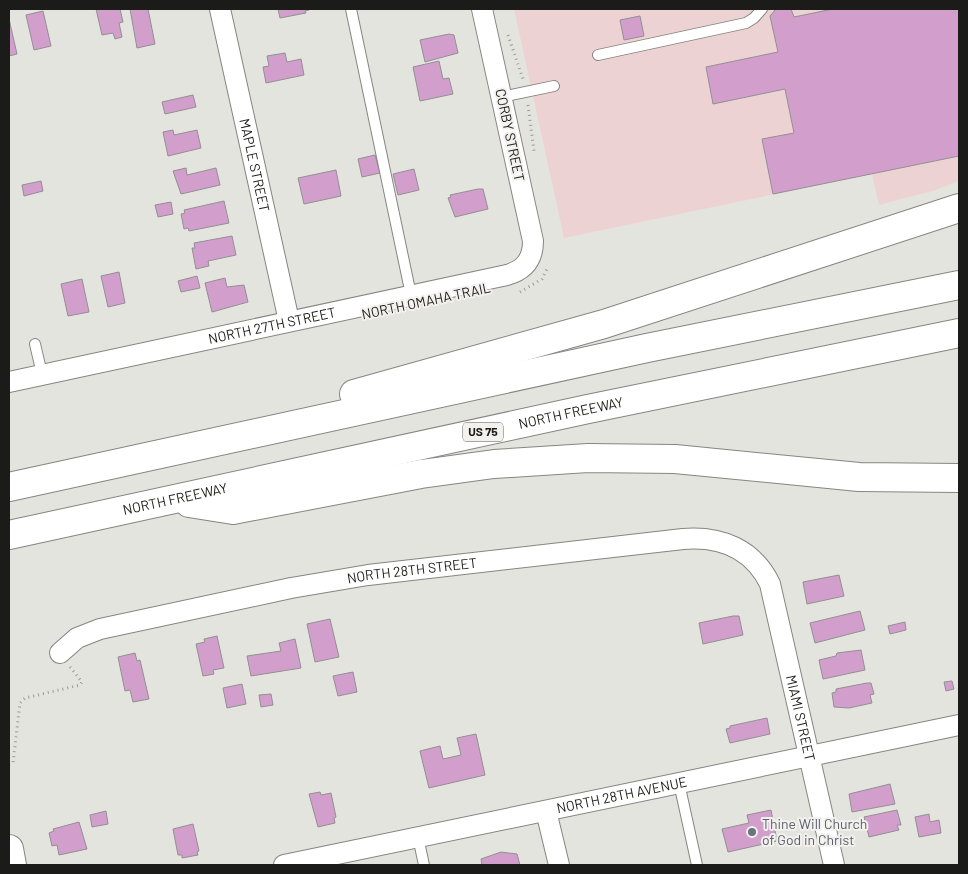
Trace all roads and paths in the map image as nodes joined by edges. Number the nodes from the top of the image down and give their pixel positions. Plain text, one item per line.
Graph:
1 (220, 9) edge
2 (351, 9) edge
3 (482, 9) edge
4 (762, 9) edge
5 (507, 31) dead end
6 (598, 54) dead end
7 (554, 86) dead end
8 (526, 92) junction
9 (502, 97) junction
10 (534, 159) dead end
11 (959, 208) edge
12 (529, 260) joint
13 (550, 262) dead end
14 (959, 285) edge
15 (519, 292) dead end
16 (411, 295) junction
17 (289, 321) junction
18 (959, 334) edge
19 (35, 344) dead end
20 (42, 374) junction
21 (9, 382) edge
22 (61, 476) junction
23 (959, 478) edge
24 (9, 487) edge
25 (174, 500) junction
26 (9, 536) edge
27 (764, 572) joint
28 (60, 654) joint
29 (959, 725) edge
30 (810, 755) junction
31 (9, 764) edge
32 (679, 783) junction
33 (546, 811) junction
34 (418, 837) junction
35 (9, 849) edge
36 (12, 865) edge
37 (284, 865) edge
38 (424, 865) edge
39 (559, 865) edge
40 (697, 865) edge
41 (834, 865) edge

1 - 17 street, MAPLE STREET
2 - 16 lane
3 - 9 street, CORBY STREET
4 - 6 lane
5 - 8 path
7 - 8 lane
8 - 9 lane
8 - 10 path
9 - 12 street, CORBY STREET
11 - 22 main road
12 - 16 street, NORTH 27TH STREET
13 - 15 path
14 - 22 main road
16 - 17 street, NORTH 27TH STREET
17 - 20 street, NORTH 27TH STREET
18 - 25 main road, NORTH FREEWAY / US 75
19 - 20 lane
20 - 21 street, NORTH 27TH STREET
22 - 24 main road
23 - 25 main road
25 - 26 main road, NORTH FREEWAY / US 75
27 - 28 street, NORTH 28TH STREET
27 - 30 street, MIAMI STREET
28 - 31 path
29 - 30 street, NORTH 28TH AVENUE
30 - 32 street, NORTH 28TH AVENUE
30 - 41 street, MIAMI STREET
32 - 33 street, NORTH 28TH AVENUE
32 - 40 lane
33 - 34 street, NORTH 28TH AVENUE
33 - 39 street
34 - 37 street, NORTH 28TH AVENUE
34 - 38 lane
35 - 36 main road

